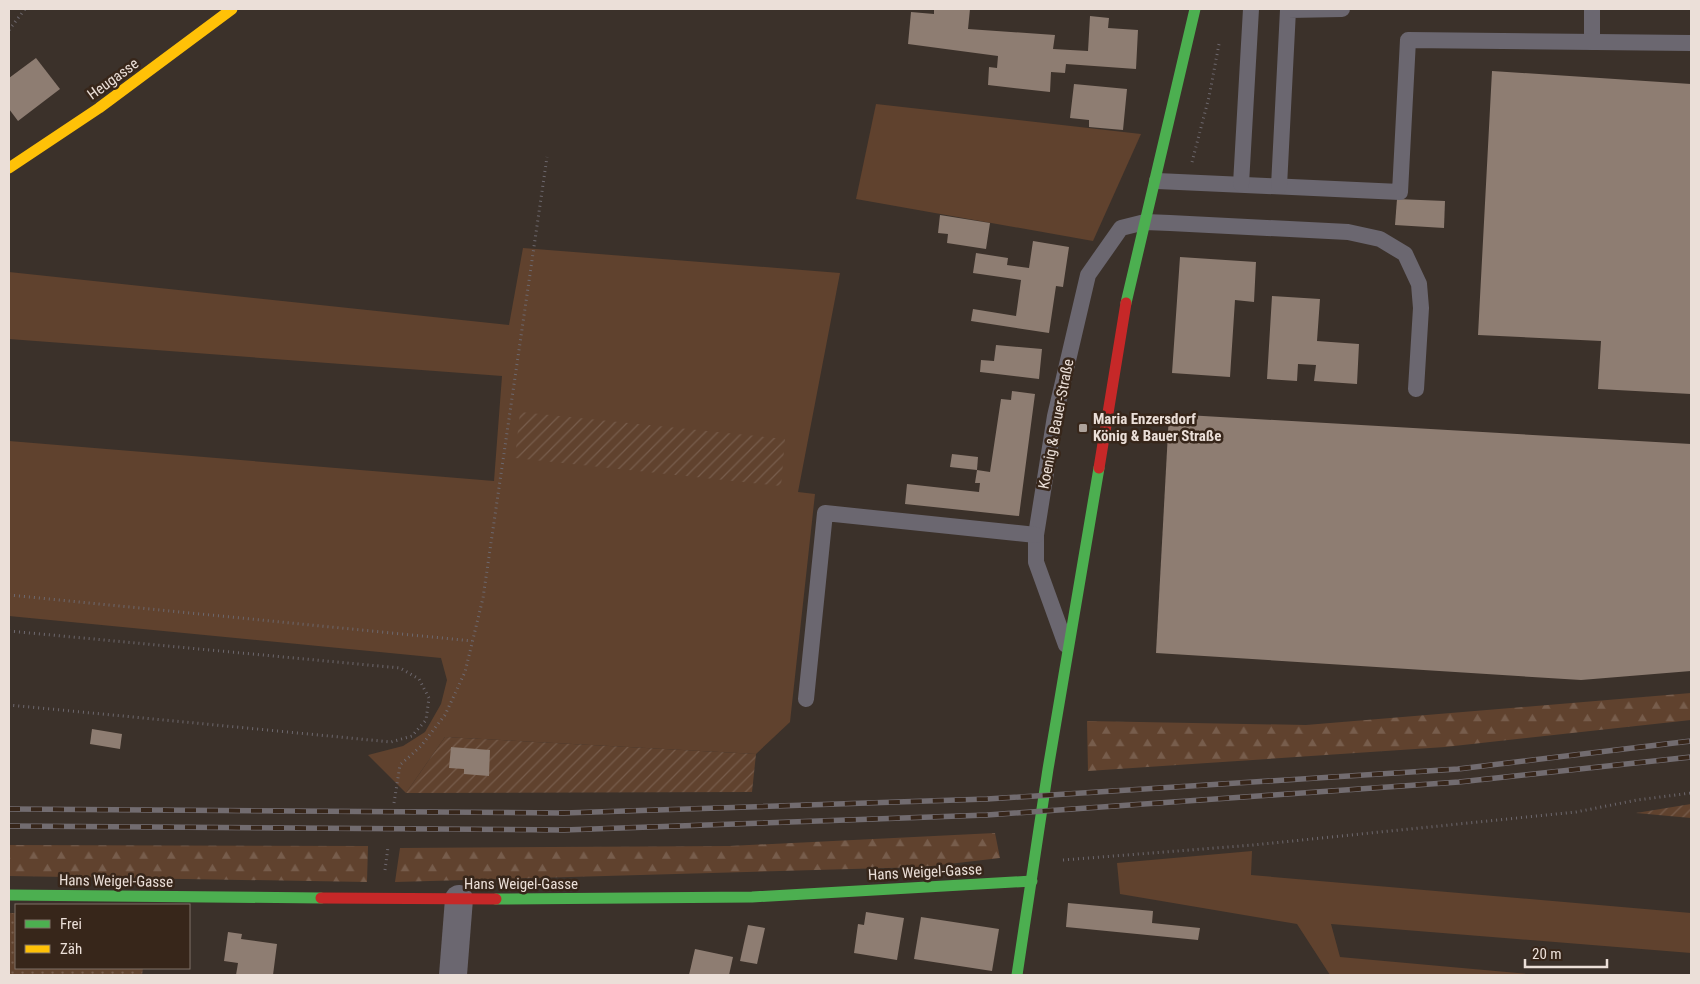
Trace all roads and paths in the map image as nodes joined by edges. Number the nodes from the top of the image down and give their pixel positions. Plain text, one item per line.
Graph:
1 (25, 9) edge
2 (232, 9) edge
3 (1195, 9) edge
4 (1251, 9) edge
5 (1342, 9) edge
6 (1592, 9) edge
7 (9, 30) edge
8 (1592, 42) junction
9 (1691, 43) edge
10 (547, 157) dead end
11 (9, 168) edge
12 (1157, 181) junction
13 (1241, 184) junction
14 (1278, 186) junction
15 (1145, 222) junction
16 (1416, 389) dead end
17 (1036, 535) junction
18 (9, 595) edge
19 (9, 631) edge
20 (472, 641) junction
21 (1068, 650) junction
22 (806, 700) dead end
23 (9, 705) edge
24 (1691, 793) edge
25 (394, 803) dead end
26 (1032, 881) junction
27 (9, 895) edge
28 (459, 899) junction
29 (453, 975) edge
30 (1017, 975) edge

1 - 7 path
2 - 11 street, Heugasse
3 - 12 street, Koenig & Bauer-Straße
4 - 13 lane
5 - 14 lane
6 - 8 lane
8 - 9 lane
8 - 14 lane
10 - 20 path
12 - 13 lane
12 - 15 street, Koenig & Bauer-Straße
13 - 14 lane
15 - 16 lane
15 - 17 lane, Koenig & Bauer-Straße
15 - 21 street, Koenig & Bauer-Straße
17 - 21 lane, Koenig & Bauer-Straße
17 - 22 lane
18 - 20 path
19 - 23 path
20 - 25 path
21 - 26 street, Koenig & Bauer-Straße
24 - 26 path
26 - 28 street, Hans Weigel-Gasse
26 - 30 street, Koenig & Bauer-Straße
27 - 28 street, Hans Weigel-Gasse
28 - 29 street

